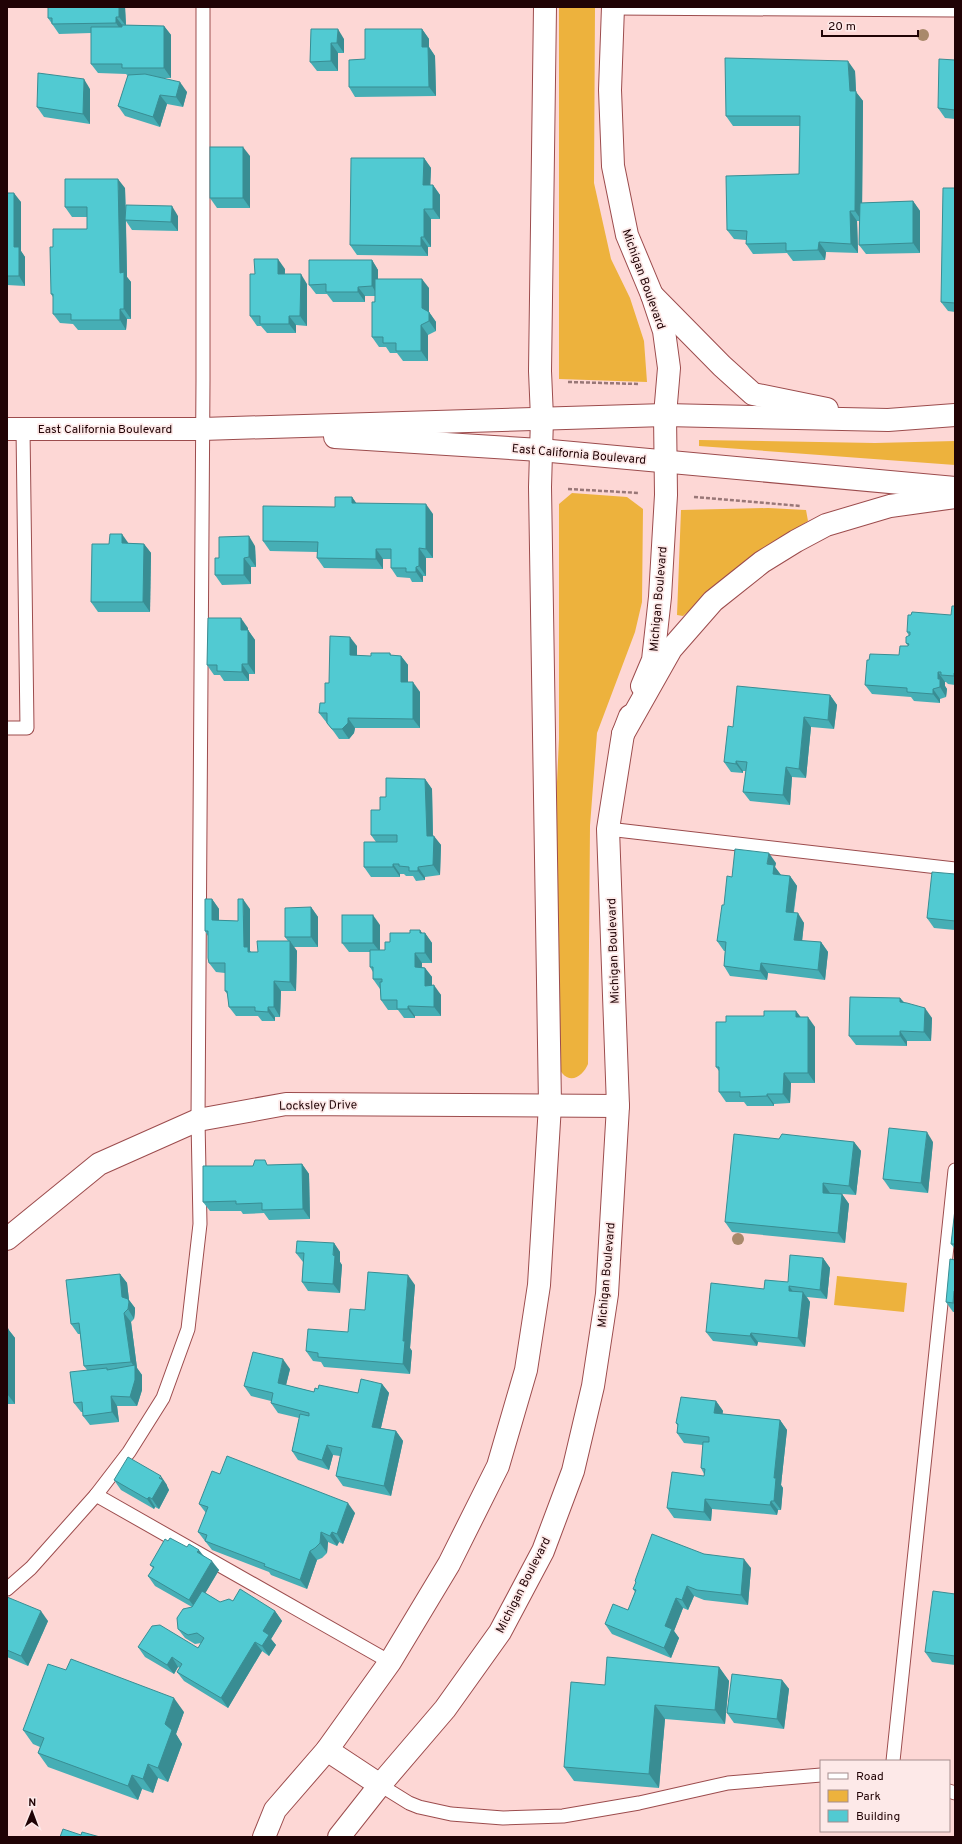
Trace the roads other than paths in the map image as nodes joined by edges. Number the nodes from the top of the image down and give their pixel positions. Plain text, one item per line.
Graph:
1 (203, 7) edge
2 (545, 7) edge
3 (613, 8) edge
4 (955, 10) edge
5 (652, 296) junction
6 (665, 415) junction
7 (955, 415) edge
8 (542, 418) junction
9 (892, 420) junction
10 (15, 429) edge
11 (202, 429) junction
12 (540, 450) junction
13 (666, 462) junction
14 (955, 488) edge
15 (955, 497) edge
16 (7, 728) edge
17 (623, 734) junction
18 (608, 829) junction
19 (955, 869) edge
20 (550, 1105) junction
21 (618, 1106) junction
22 (198, 1120) junction
23 (955, 1170) edge
24 (7, 1239) edge
25 (96, 1495) junction
26 (7, 1589) edge
27 (390, 1662) junction
28 (326, 1750) junction
29 (893, 1760) edge
30 (820, 1775) edge
31 (380, 1785) junction
32 (264, 1837) edge
33 (339, 1837) edge

1 - 11 lane
2 - 8 street
3 - 4 lane
3 - 5 street, Michigan Boulevard
5 - 6 street, Michigan Boulevard
5 - 9 street
6 - 8 street, East California Boulevard
6 - 9 street, East California Boulevard
6 - 13 street, Michigan Boulevard
7 - 9 street
8 - 11 street, East California Boulevard
8 - 12 street
10 - 11 street, East California Boulevard
10 - 16 lane
11 - 12 street, East California Boulevard
11 - 22 lane
12 - 13 street, East California Boulevard
12 - 20 street
13 - 14 street, East California Boulevard
13 - 17 street, Michigan Boulevard
15 - 17 street
17 - 18 street, Michigan Boulevard
18 - 19 lane
18 - 21 street, Michigan Boulevard
20 - 21 street, Locksley Drive
20 - 22 street, Locksley Drive
20 - 27 street
21 - 31 street, Michigan Boulevard
22 - 24 street, Locksley Drive
22 - 25 lane
23 - 29 lane
25 - 26 lane
25 - 27 lane
27 - 28 street
28 - 31 street
28 - 32 street
30 - 31 lane
31 - 33 street, Michigan Boulevard

